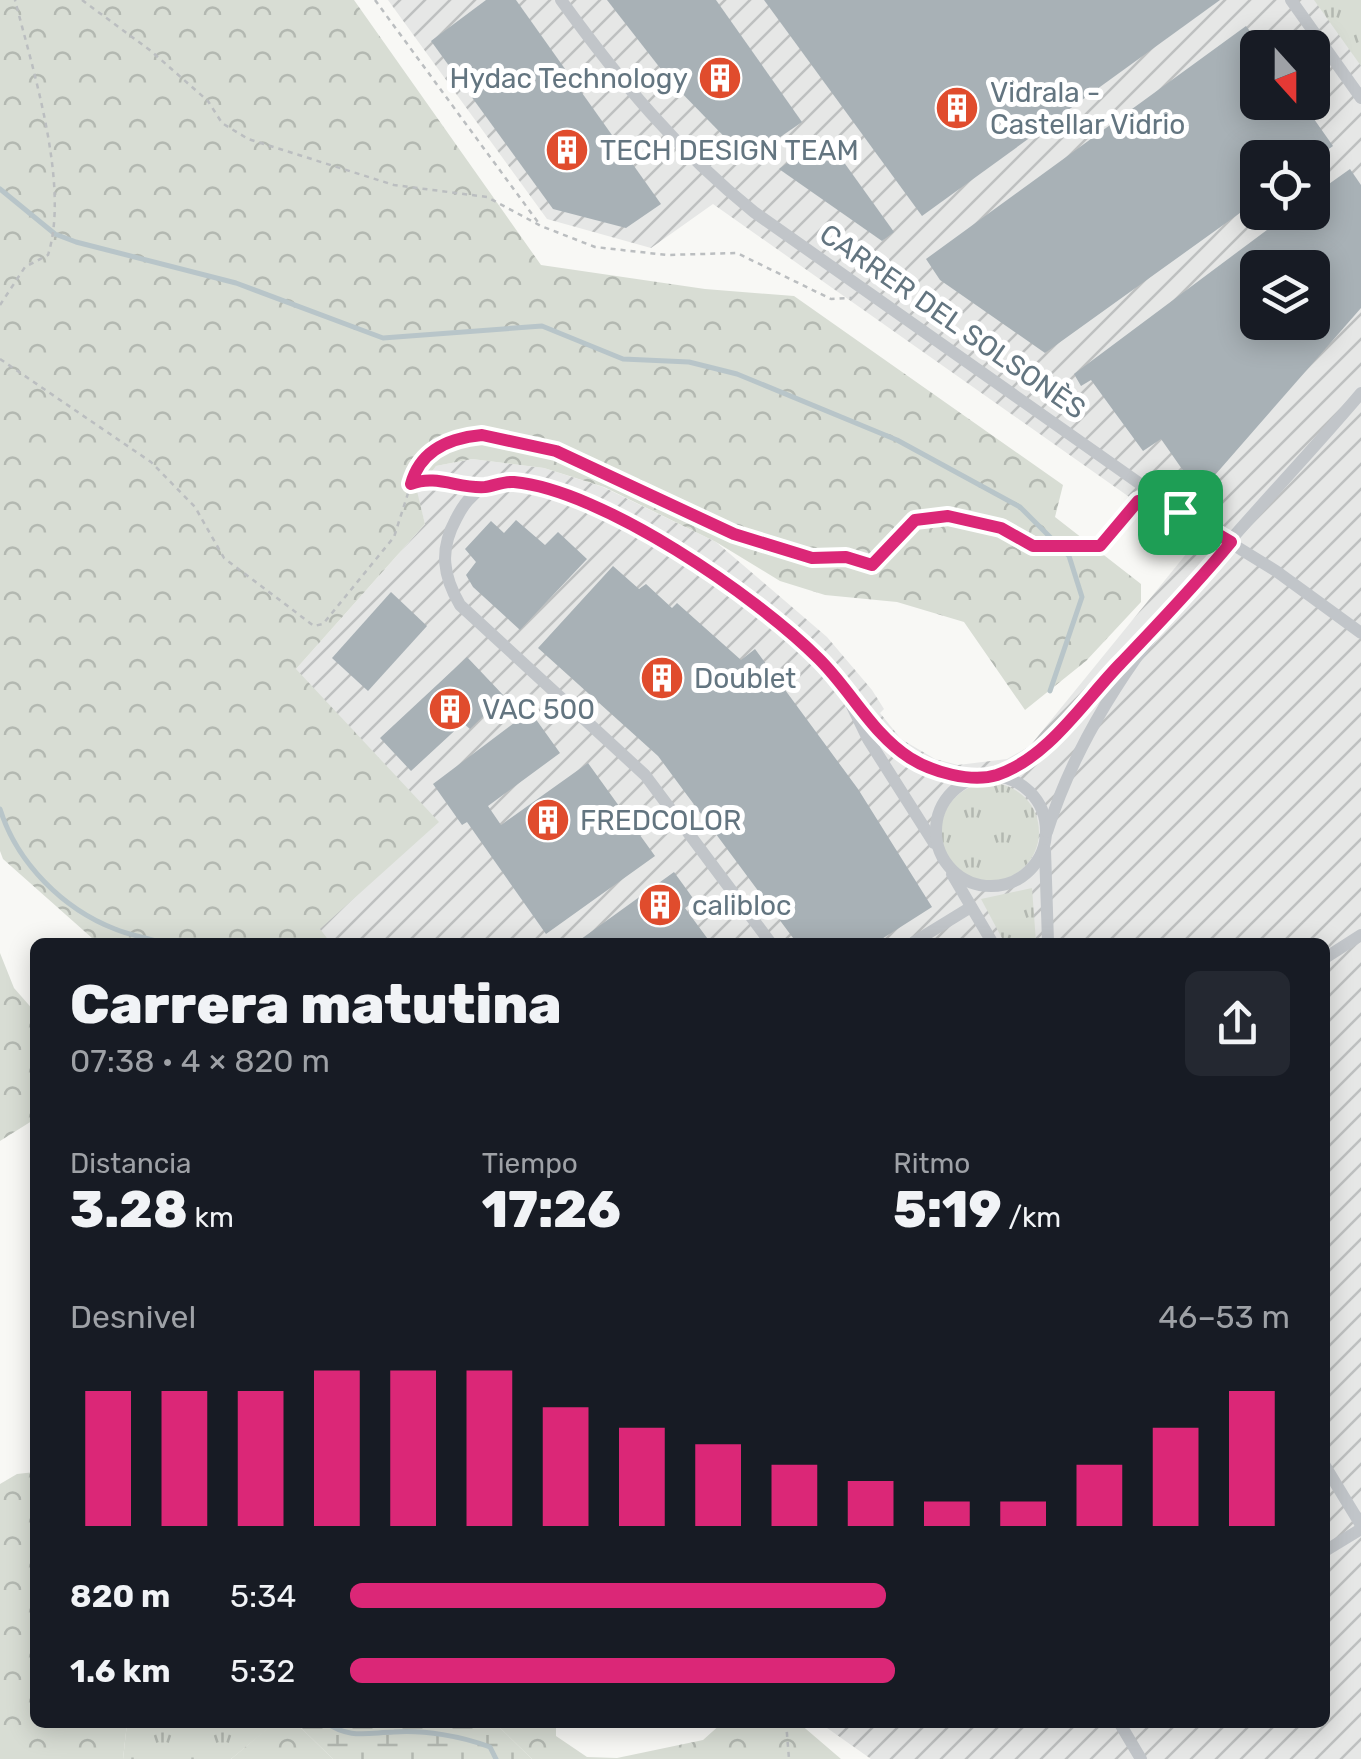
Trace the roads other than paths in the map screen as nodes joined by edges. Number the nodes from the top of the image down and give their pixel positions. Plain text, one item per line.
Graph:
1 (561, 0) edge
2 (1290, 0) edge
3 (1361, 98) edge
4 (1361, 392) edge
5 (1231, 542) junction
6 (1361, 633) edge
7 (1147, 641) junction
8 (843, 686) junction
9 (996, 775) junction
10 (979, 776) junction
11 (1046, 838) junction
12 (939, 850) junction
13 (946, 864) junction
14 (970, 906) junction
15 (1361, 935) edge
16 (767, 938) edge
17 (920, 938) edge
18 (990, 938) edge
19 (1048, 938) edge
20 (1330, 955) edge
21 (1330, 1474) edge
22 (1361, 1527) edge
23 (1330, 1548) edge
24 (1123, 1728) edge
25 (1141, 1759) edge

1 - 5 street, CARRER DEL SOLSONÈS
2 - 3 street
4 - 5 street
5 - 6 street, CARRER DEL SOLSONÈS
5 - 7 street
7 - 9 street
7 - 11 street
8 - 10 street
8 - 12 street
8 - 16 street
9 - 10 street
9 - 11 street
10 - 12 street
11 - 13 street
11 - 19 street
12 - 13 street
13 - 14 street
14 - 17 street
14 - 18 street
15 - 20 street
21 - 22 street
22 - 23 street
24 - 25 street

